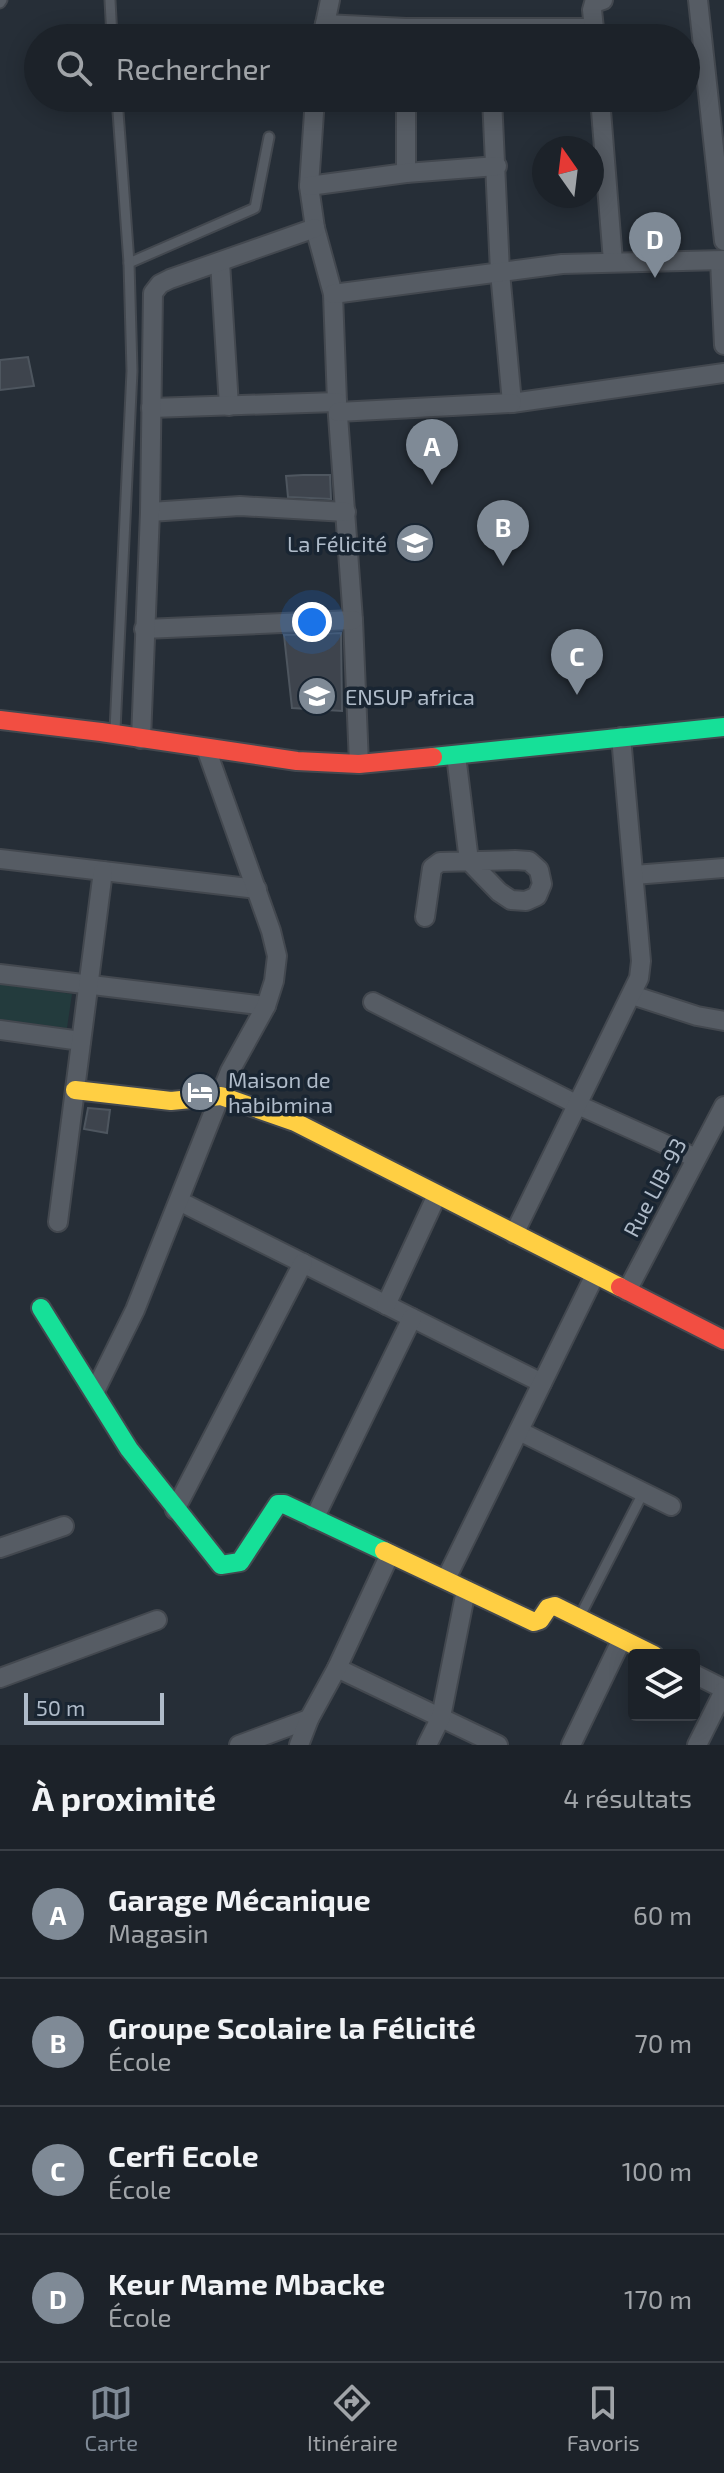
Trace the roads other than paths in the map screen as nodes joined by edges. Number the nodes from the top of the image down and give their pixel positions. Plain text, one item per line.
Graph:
1 (110, 0) edge
2 (330, 0) edge
3 (603, 0) edge
4 (698, 0) edge
5 (111, 24) edge
6 (325, 24) edge
7 (594, 24) edge
8 (118, 112) edge
9 (314, 112) edge
10 (406, 112) edge
11 (493, 112) edge
12 (601, 112) edge
13 (269, 137) dead end
14 (497, 166) junction
15 (406, 173) junction
16 (309, 186) junction
17 (315, 228) junction
18 (724, 241) edge
19 (613, 261) junction
20 (722, 261) edge
21 (220, 262) junction
22 (129, 263) junction
23 (500, 272) junction
24 (333, 294) junction
25 (724, 345) edge
26 (724, 373) edge
27 (512, 403) junction
28 (229, 406) junction
29 (337, 407) junction
30 (151, 408) junction
31 (150, 512) junction
32 (346, 512) junction
33 (353, 620) junction
34 (144, 629) junction
35 (0, 720) edge
36 (724, 727) edge
37 (115, 734) junction
38 (621, 737) junction
39 (141, 739) junction
40 (207, 751) junction
41 (456, 755) junction
42 (359, 764) junction
43 (0, 859) edge
44 (724, 868) edge
45 (103, 871) junction
46 (634, 875) junction
47 (257, 889) junction
48 (425, 917) dead end
49 (0, 974) edge
50 (89, 984) junction
51 (632, 995) junction
52 (373, 1002) dead end
53 (266, 1006) junction
54 (724, 1021) edge
55 (0, 1030) edge
56 (81, 1041) junction
57 (75, 1090) junction
58 (221, 1096) junction
59 (578, 1105) junction
60 (724, 1106) edge
61 (696, 1158) junction
62 (437, 1195) junction
63 (179, 1201) junction
64 (58, 1222) dead end
65 (514, 1234) junction
66 (303, 1263) junction
67 (595, 1275) junction
68 (627, 1291) junction
69 (386, 1305) junction
70 (41, 1308) dead end
71 (412, 1318) junction
72 (724, 1340) edge
73 (542, 1383) junction
74 (95, 1391) junction
75 (519, 1431) junction
76 (643, 1493) junction
77 (671, 1506) dead end
78 (175, 1510) junction
79 (314, 1519) junction
80 (64, 1526) dead end
81 (1, 1544) edge
82 (390, 1554) junction
83 (446, 1579) junction
84 (466, 1590) junction
85 (579, 1618) junction
86 (157, 1620) dead end
87 (622, 1639) junction
88 (642, 1649) edge
89 (337, 1668) junction
90 (700, 1677) edge
91 (0, 1678) edge
92 (724, 1690) edge
93 (441, 1717) junction
94 (309, 1719) junction
95 (304, 1743) edge
96 (239, 1745) edge
97 (427, 1745) edge
98 (498, 1745) edge
99 (571, 1745) edge
100 (697, 1745) edge

1 - 5 lane
2 - 6 street
3 - 7 street
4 - 18 street
8 - 22 lane
9 - 16 street
10 - 15 street
11 - 14 street
12 - 19 street
13 - 22 lane
14 - 15 street
14 - 23 street
15 - 16 street
16 - 17 street
17 - 21 street
17 - 24 street
19 - 20 street
19 - 23 street
20 - 25 street
21 - 28 street
21 - 30 street
22 - 37 lane
23 - 24 street
23 - 27 street
24 - 29 street
26 - 27 street
27 - 29 street
28 - 29 street
28 - 30 street
29 - 32 street
30 - 31 street
31 - 32 street
31 - 34 street
32 - 33 street
33 - 34 street
33 - 42 street
34 - 39 street
35 - 37 street
36 - 38 street
37 - 39 street
38 - 41 street
38 - 46 street
39 - 40 street
40 - 42 street
40 - 47 street
41 - 42 street
41 - 48 street
43 - 45 street
44 - 46 street
45 - 47 street
45 - 50 street
46 - 51 street
47 - 53 street
49 - 50 street
50 - 53 street
50 - 56 street
51 - 54 street
51 - 59 street
52 - 59 street
53 - 58 street
55 - 56 street
56 - 57 street
57 - 58 street
57 - 64 street
58 - 62 street
58 - 63 street
59 - 61 street
59 - 65 street
60 - 61 street, Rue LIB-93
61 - 68 street, Rue LIB-93
62 - 65 street
62 - 69 street
63 - 66 street
63 - 74 street
65 - 67 street
66 - 69 street
66 - 78 street
67 - 68 street
67 - 73 street
68 - 72 street
69 - 71 street
70 - 74 street
71 - 73 street
71 - 79 street
73 - 75 street
74 - 78 street
75 - 76 street
75 - 83 street
76 - 77 street
76 - 85 lane
78 - 79 street
79 - 82 street
80 - 81 street
82 - 83 street
82 - 89 street
83 - 84 street
84 - 85 street
84 - 93 street
85 - 87 street
86 - 91 street
87 - 88 street
87 - 99 street
89 - 93 street
89 - 94 street
90 - 92 street
92 - 100 street
93 - 97 street
93 - 98 street
94 - 95 street
94 - 96 street

